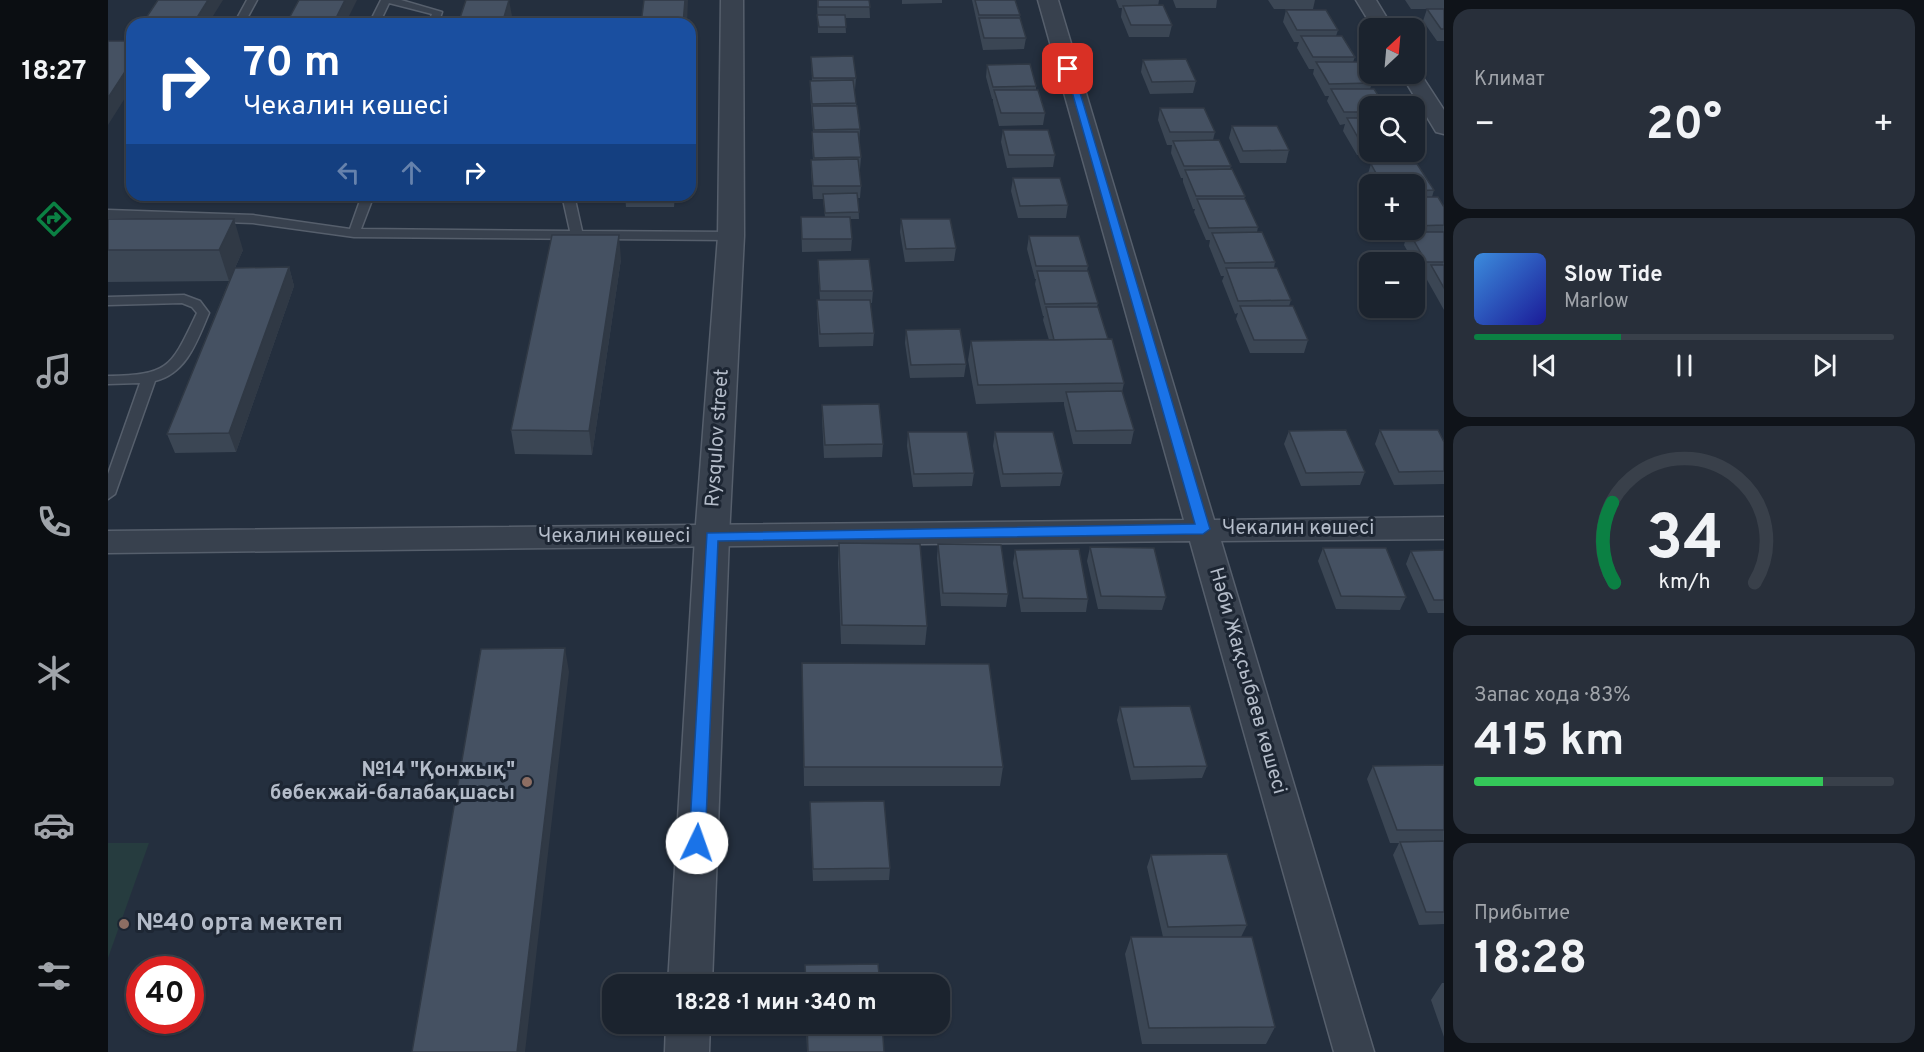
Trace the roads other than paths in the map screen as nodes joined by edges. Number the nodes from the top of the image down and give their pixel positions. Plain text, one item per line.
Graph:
1 (252, 0) edge
2 (388, 0) edge
3 (732, 0) edge
4 (1048, 0) edge
5 (1366, 0) edge
6 (242, 18) edge
7 (378, 18) edge
8 (435, 18) edge
9 (1377, 18) edge
10 (1417, 84) edge
11 (1444, 127) edge
12 (366, 201) edge
13 (569, 201) edge
14 (108, 214) edge
15 (354, 233) junction
16 (577, 234) junction
17 (731, 236) junction
18 (108, 301) edge
19 (108, 380) edge
20 (148, 381) junction
21 (108, 494) edge
22 (1444, 528) edge
23 (1203, 529) junction
24 (712, 537) junction
25 (108, 542) edge
26 (690, 974) edge
27 (688, 1034) edge
28 (687, 1052) edge
29 (1354, 1052) edge

1 - 6 lane
2 - 7 lane
2 - 8 lane
3 - 17 street, Rysqulov street
4 - 23 street, Нәби Жақсыбаев көшесі
5 - 9 street
10 - 11 street
12 - 15 lane
13 - 16 lane
14 - 15 lane
15 - 16 lane
16 - 17 lane
17 - 24 street, Rysqulov street
18 - 20 lane
19 - 20 lane
20 - 21 lane
22 - 23 street, Чекалин көшесі
23 - 24 street, Чекалин көшесі
23 - 29 street, Нәби Жақсыбаев көшесі
24 - 25 street, Чекалин көшесі
24 - 26 street, Rysqulov street
27 - 28 street

